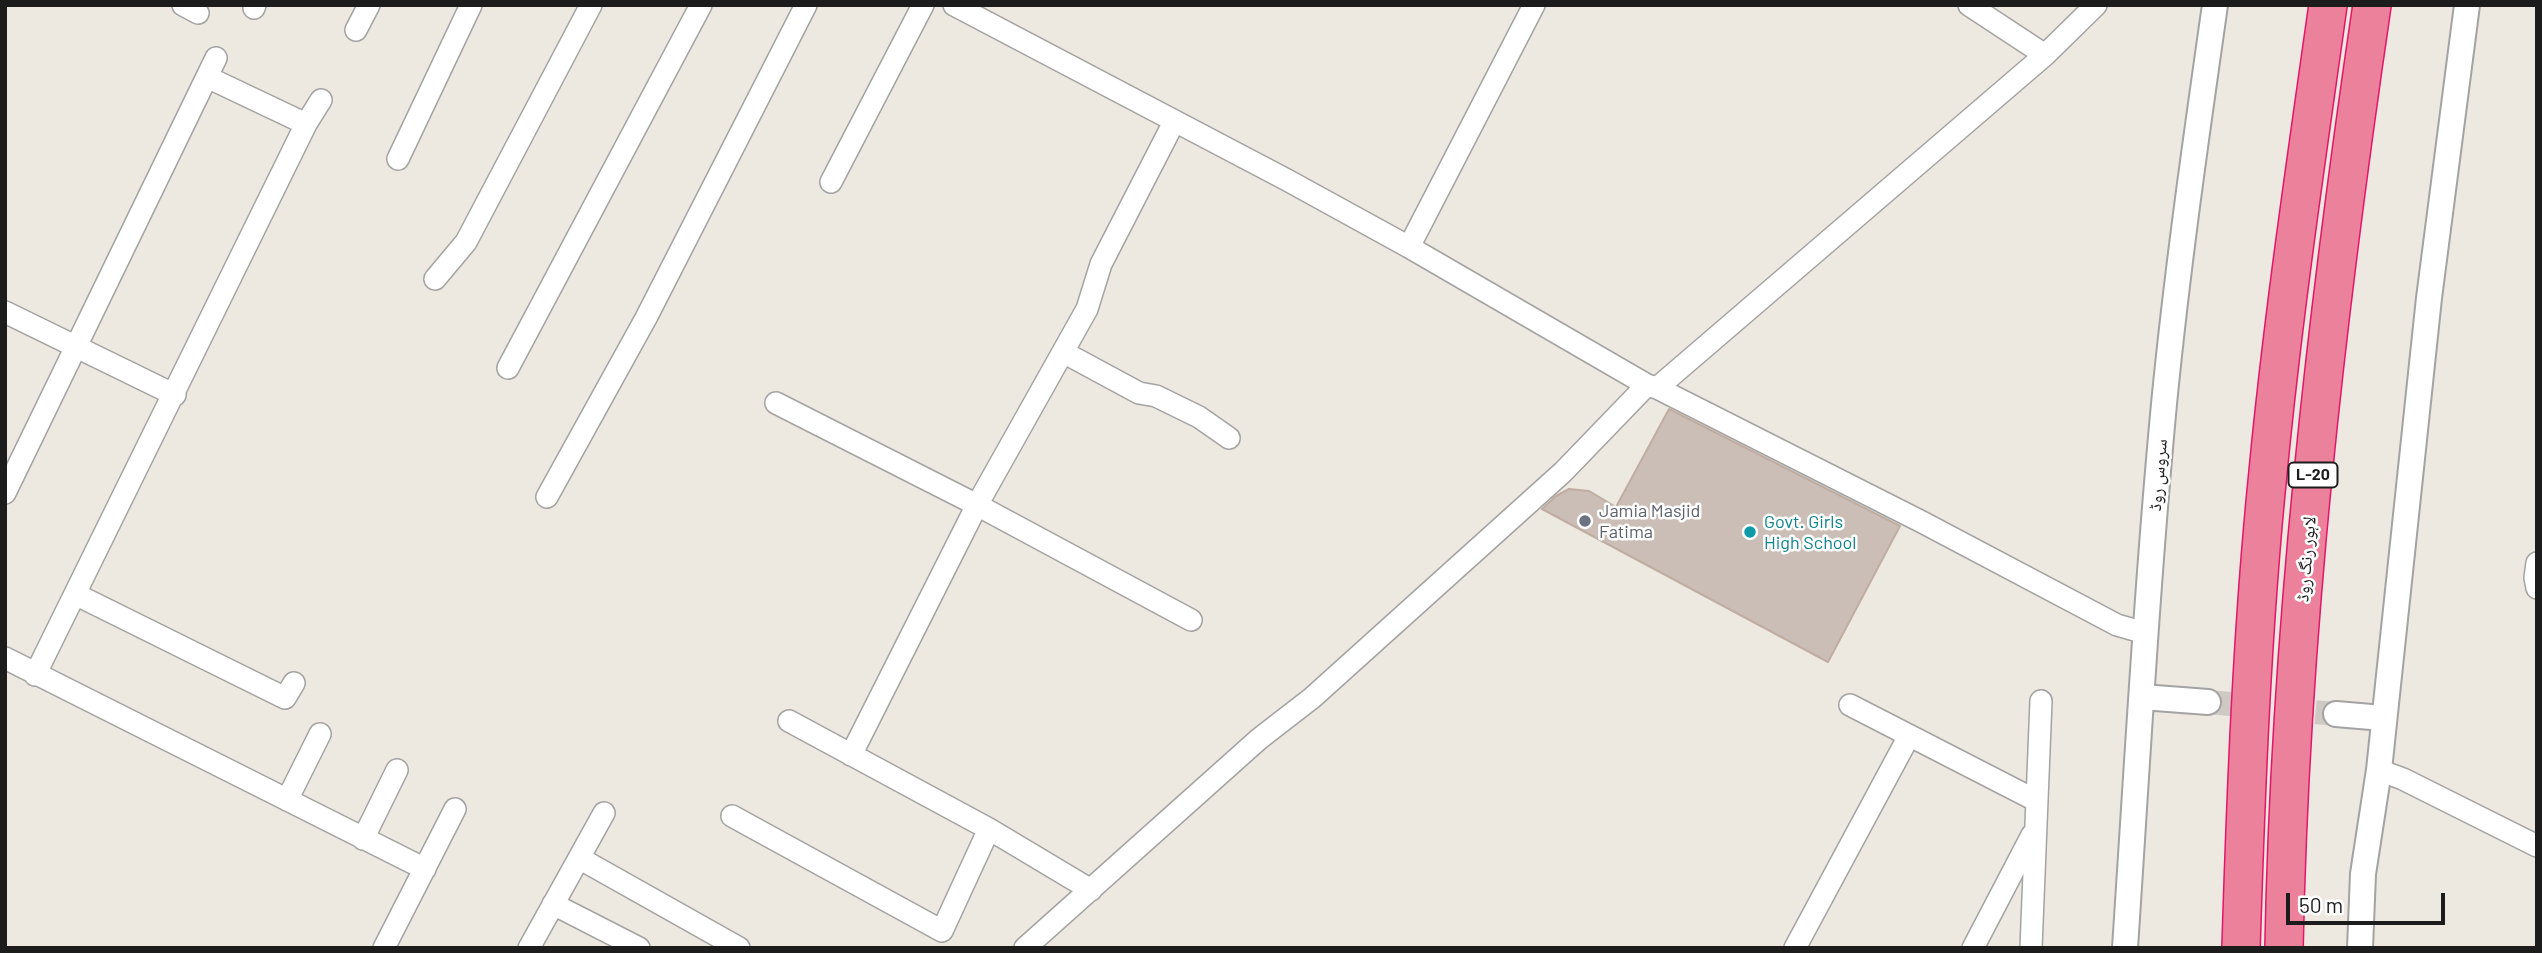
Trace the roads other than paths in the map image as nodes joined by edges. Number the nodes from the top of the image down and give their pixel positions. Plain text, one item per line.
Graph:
1 (369, 5) edge
2 (471, 5) edge
3 (591, 5) edge
4 (701, 5) edge
5 (806, 5) edge
6 (923, 5) edge
7 (954, 5) edge
8 (1534, 5) edge
9 (1969, 5) edge
10 (2096, 5) edge
11 (2215, 5) edge
12 (2328, 5) edge
13 (2372, 5) edge
14 (2467, 5) edge
15 (356, 30) dead end
16 (2045, 55) junction
17 (321, 100) dead end
18 (1174, 122) junction
19 (306, 124) junction
20 (398, 159) dead end
21 (831, 181) dead end
22 (1409, 247) junction
23 (435, 279) dead end
24 (5, 313) edge
25 (74, 348) junction
26 (1063, 352) junction
27 (508, 368) dead end
28 (1652, 387) junction
29 (175, 395) junction
30 (776, 403) dead end
31 (1229, 438) dead end
32 (5, 493) edge
33 (547, 497) dead end
34 (977, 505) junction
35 (2537, 563) edge
36 (2537, 588) edge
37 (75, 594) junction
38 (1191, 620) dead end
39 (2146, 633) junction
40 (5, 658) edge
41 (36, 675) junction
42 (294, 683) dead end
43 (2142, 697) junction
44 (2041, 701) dead end
45 (2208, 702) tunnel mouth
46 (1850, 705) dead end
47 (2336, 714) tunnel mouth
48 (2383, 718) junction
49 (789, 721) dead end
50 (320, 734) dead end
51 (1909, 736) junction
52 (851, 755) junction
53 (397, 770) dead end
54 (2379, 770) junction
55 (287, 800) junction
56 (2037, 801) junction
57 (456, 809) dead end
58 (604, 813) dead end
59 (732, 816) dead end
60 (989, 829) junction
61 (2035, 830) junction
62 (363, 839) junction
63 (2537, 846) edge
64 (579, 858) junction
65 (425, 869) junction
66 (1091, 890) junction
67 (553, 904) junction
68 (384, 948) edge
69 (529, 948) edge
70 (639, 948) edge
71 (739, 948) edge
72 (1025, 948) edge
73 (1795, 948) edge
74 (1973, 948) edge
75 (2031, 948) edge
76 (2125, 948) edge
77 (2241, 948) edge
78 (2284, 948) edge
79 (2360, 948) edge

1 - 15 street
2 - 20 street
3 - 23 street
4 - 27 street
5 - 33 street
6 - 21 street
7 - 18 street
8 - 22 street
9 - 16 street
10 - 16 street
11 - 39 street, سروس روڈ
12 - 77 highway, L-20
13 - 78 highway, لاہور رنگ روڈ / L-20
14 - 48 street
16 - 28 street
17 - 19 street
18 - 22 street
18 - 26 street
19 - 25 street
19 - 29 street
22 - 28 street
24 - 25 street
25 - 29 street
25 - 32 street
26 - 31 street
26 - 34 street
28 - 39 street
28 - 66 street
29 - 37 street
30 - 34 street
34 - 38 street
34 - 52 street
35 - 36 street
37 - 41 street
37 - 42 street
39 - 43 street, سروس روڈ
40 - 41 street
41 - 55 street
43 - 45 street
43 - 76 street, سروس روڈ
44 - 56 street
46 - 51 street
47 - 48 street
48 - 54 street
49 - 52 street
50 - 55 street
51 - 56 street
51 - 73 street
52 - 60 street
53 - 62 street
54 - 63 street
54 - 79 street
55 - 62 street
56 - 61 street
57 - 65 street
58 - 64 street
59 - 60 street
60 - 66 street
61 - 74 street
61 - 75 street
62 - 65 street
64 - 67 street
64 - 71 street
65 - 68 street
66 - 72 street
67 - 69 street
67 - 70 street

